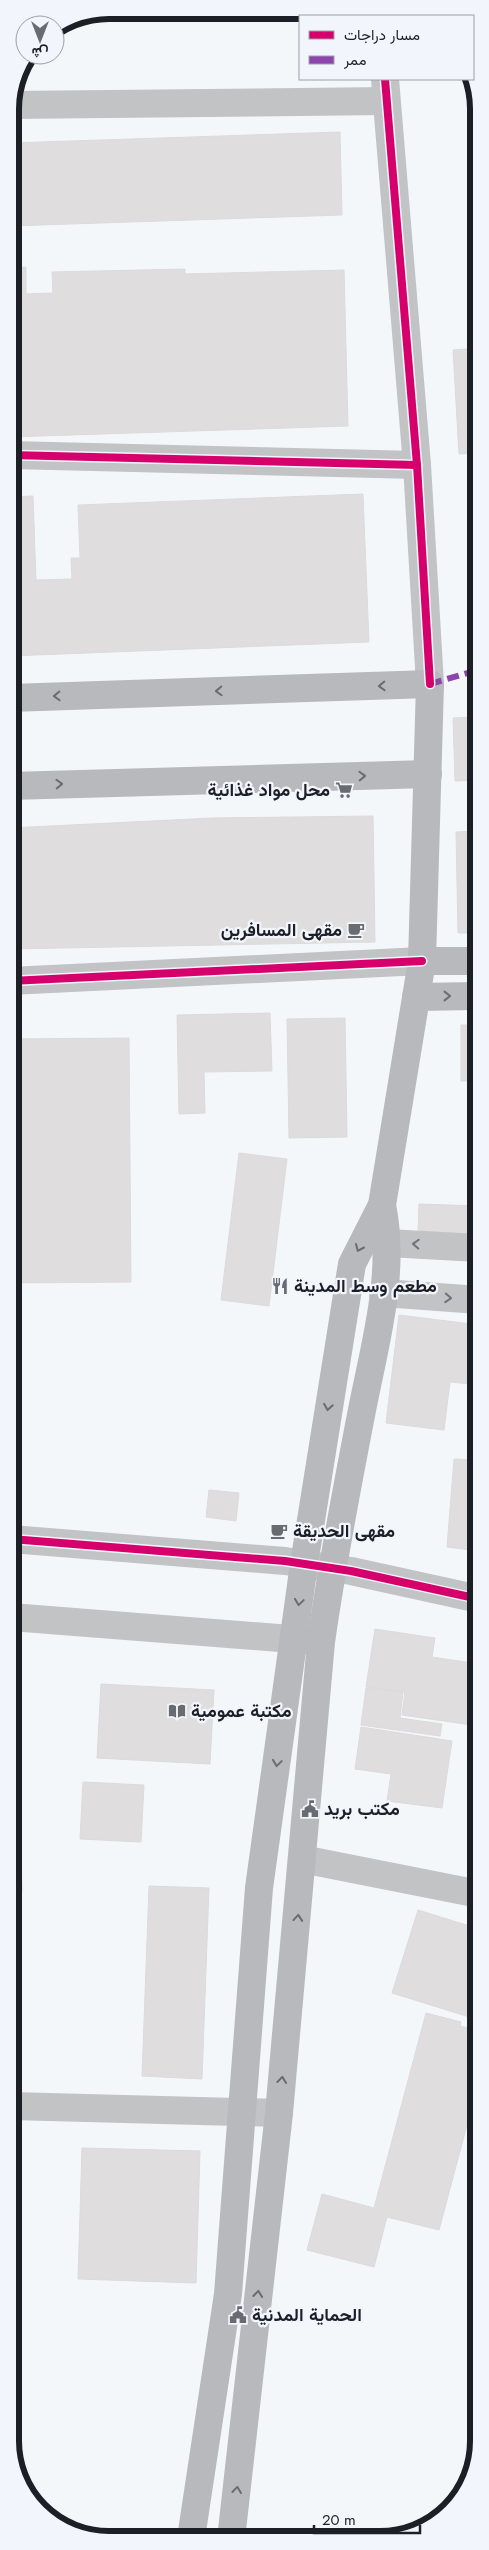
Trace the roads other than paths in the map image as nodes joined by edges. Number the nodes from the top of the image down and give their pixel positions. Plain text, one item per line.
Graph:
1 (385, 90) edge
2 (19, 105) edge
3 (19, 455) edge
4 (417, 465) junction
5 (430, 684) junction
6 (19, 698) edge
7 (428, 774) junction
8 (19, 786) edge
9 (422, 961) junction
10 (470, 961) edge
11 (19, 981) edge
12 (470, 996) edge
13 (416, 997) junction
14 (382, 1205) junction
15 (388, 1243) junction
16 (470, 1248) edge
17 (383, 1293) junction
18 (470, 1299) edge
19 (19, 1540) edge
20 (304, 1564) junction
21 (332, 1567) junction
22 (470, 1598) edge
23 (19, 1618) edge
24 (294, 1638) junction
25 (321, 1642) junction
26 (302, 1859) junction
27 (470, 1892) edge
28 (19, 2106) edge
29 (243, 2113) junction
30 (279, 2113) junction
31 (234, 2223) junction
32 (266, 2224) junction
33 (192, 2531) edge
34 (232, 2531) edge

1 - 2 street
1 - 4 street
3 - 4 street
4 - 5 street
5 -> 6 main road
5 - 7 main road
8 -> 7 main road
7 - 9 main road
9 - 10 main road
9 - 11 street
9 - 13 main road
13 -> 12 main road
13 - 14 main road
14 - 15 main road
14 -> 20 main road
16 -> 15 street
15 - 17 main road
17 -> 18 street
17 - 21 main road
19 - 20 street
20 - 21 street
20 -> 24 main road
21 - 22 street
21 - 25 main road
23 - 24 street
24 - 25 street
24 -> 29 main road
25 - 26 main road
26 - 27 street
30 -> 26 main road
28 - 29 street
29 - 30 street
29 - 31 main road
30 - 32 main road
31 - 32 main road
31 - 33 main road
34 -> 32 main road

